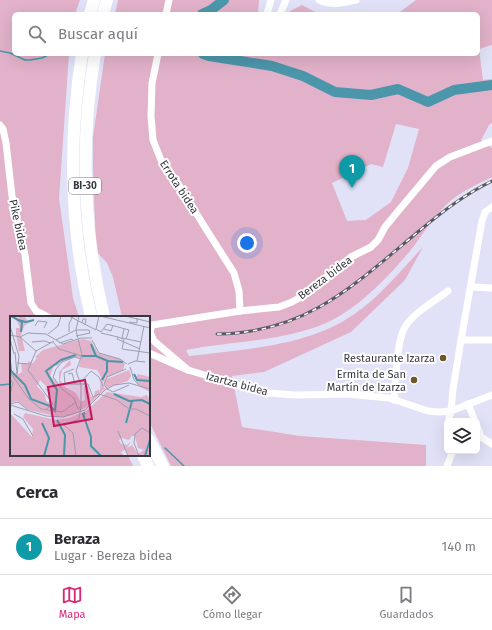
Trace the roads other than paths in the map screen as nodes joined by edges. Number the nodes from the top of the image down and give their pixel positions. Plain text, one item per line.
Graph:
1 (94, 0) edge
2 (107, 0) edge
3 (169, 0) edge
4 (271, 0) edge
5 (286, 0) edge
6 (319, 0) edge
7 (356, 0) edge
8 (91, 12) edge
9 (104, 12) edge
10 (166, 12) edge
11 (268, 12) edge
12 (281, 12) edge
13 (82, 56) edge
14 (95, 56) edge
15 (158, 56) edge
16 (0, 125) edge
17 (492, 141) edge
18 (492, 207) edge
19 (471, 287) junction
20 (492, 288) edge
21 (448, 291) dead end
22 (240, 311) junction
23 (45, 316) edge
24 (91, 316) edge
25 (104, 316) edge
26 (461, 340) junction
27 (492, 340) edge
28 (150, 353) edge
29 (188, 370) junction
30 (492, 395) edge
31 (394, 400) junction
32 (468, 404) junction
33 (451, 411) junction
34 (449, 418) edge
35 (474, 418) edge
36 (480, 434) edge
37 (150, 442) edge
38 (492, 444) edge
39 (452, 454) edge
40 (143, 456) edge
41 (148, 466) edge
42 (163, 466) edge
43 (447, 466) edge

1 - 8 highway
2 - 9 highway
3 - 10 street
4 - 11 street
5 - 12 street
6 - 7 street
13 - 24 highway, BI-30
14 - 25 highway, BI-30
15 - 22 street, Errota bidea
16 - 23 street, Pike bidea
17 - 22 street, Bereza bidea
18 - 19 street
19 - 20 street
19 - 26 street
21 - 31 street
22 - 29 street, Bereza bidea
26 - 27 street
26 - 33 street
28 - 29 street, Izartza bidea
29 - 31 street, Izartza bidea
30 - 32 street, Izartza bidea
31 - 33 street, Izartza bidea
32 - 33 street, Izartza bidea
32 - 35 street
33 - 34 street
36 - 38 street
37 - 42 highway
39 - 43 street
40 - 41 highway

